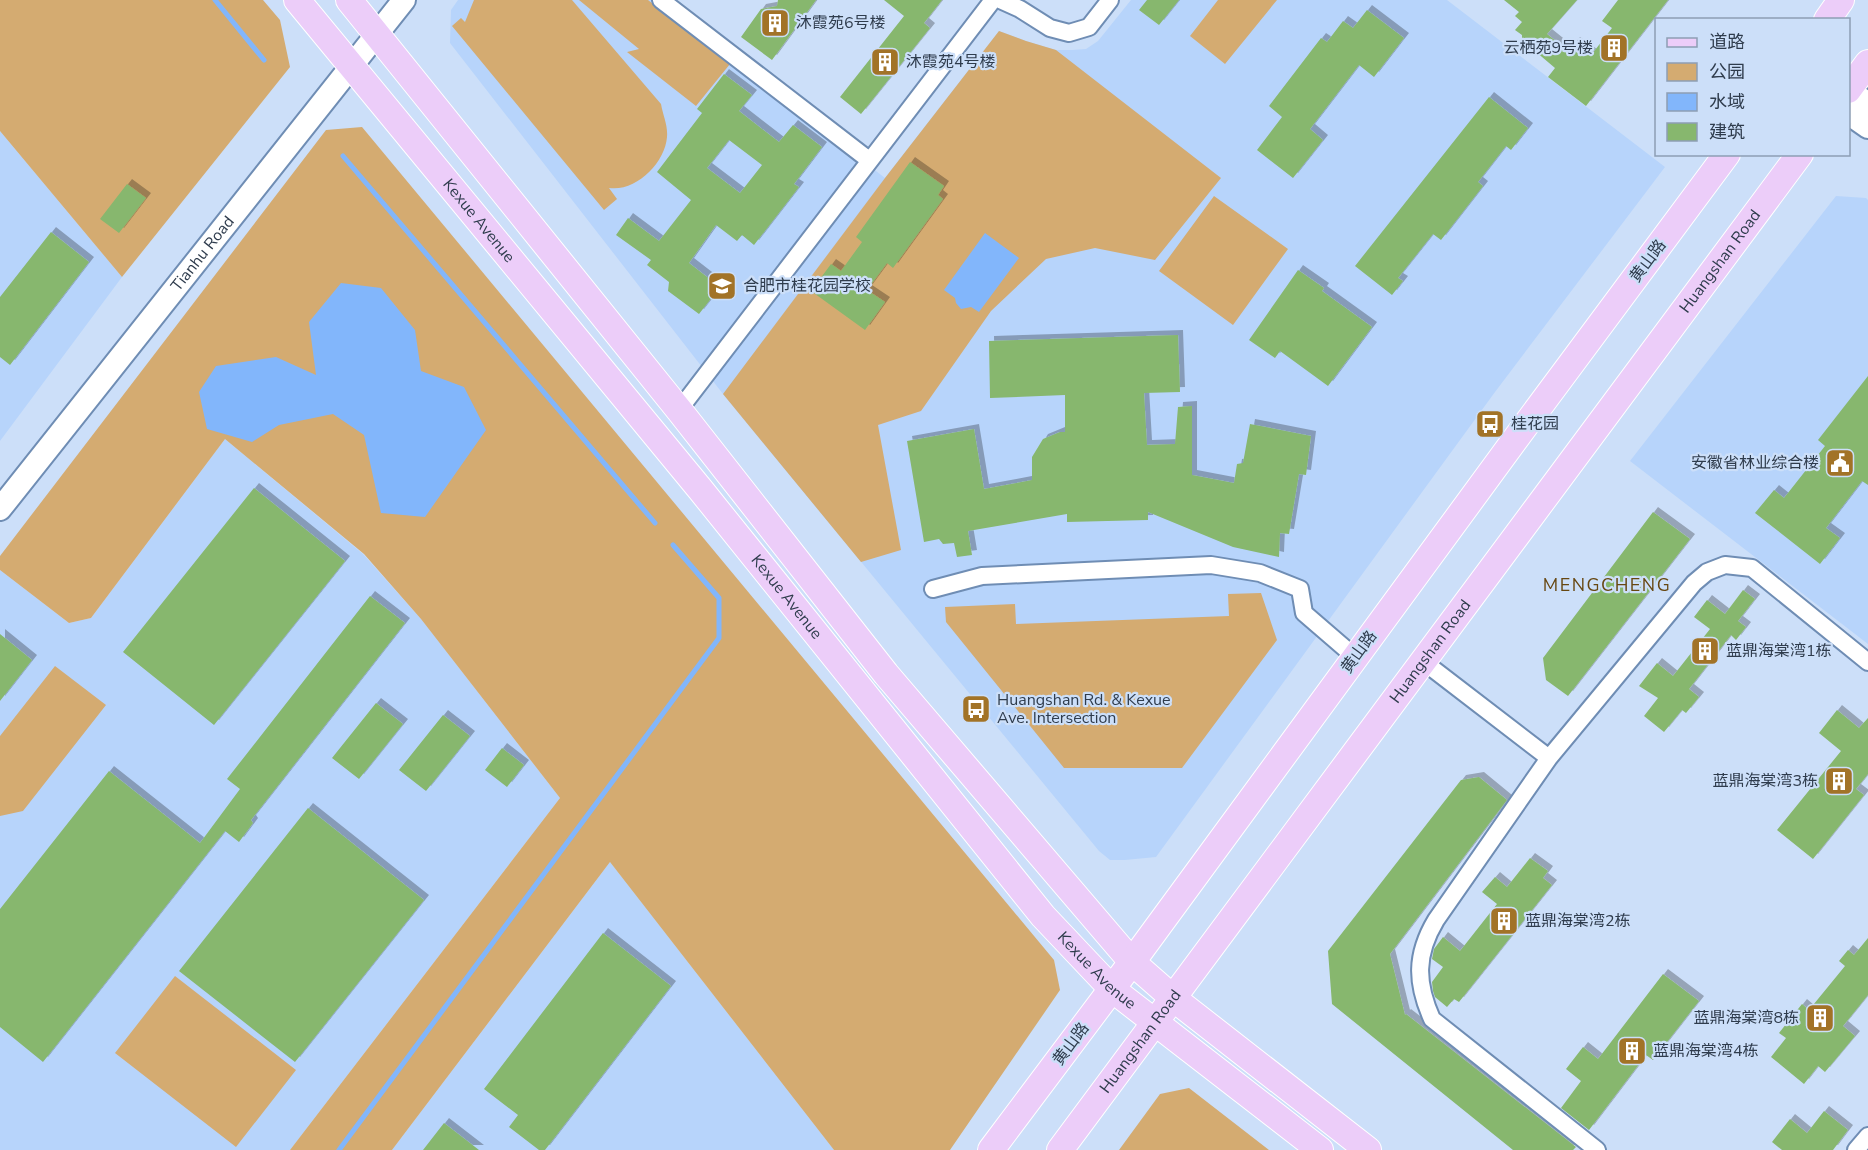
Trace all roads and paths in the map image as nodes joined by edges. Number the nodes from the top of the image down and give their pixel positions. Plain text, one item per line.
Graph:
1 (297, 0) edge
2 (349, 0) edge
3 (404, 0) edge
4 (661, 0) edge
5 (993, 0) edge
6 (1000, 0) edge
7 (1110, 0) edge
8 (1841, 0) edge
9 (1828, 18) edge
10 (377, 34) junction
11 (1868, 63) edge
12 (351, 67) junction
13 (1850, 87) edge
14 (1850, 91) edge
15 (1868, 104) edge
16 (1850, 114) edge
17 (1868, 127) edge
18 (1726, 156) edge
19 (1799, 156) edge
20 (869, 160) junction
21 (679, 410) junction
22 (0, 509) edge
23 (933, 589) dead end
24 (1355, 657) junction
25 (1424, 662) junction
26 (1868, 662) edge
27 (1549, 758) junction
28 (1132, 962) junction
29 (1112, 989) junction
30 (1173, 998) junction
31 (1155, 1022) junction
32 (1868, 1136) edge
33 (991, 1150) edge
34 (1060, 1150) edge
35 (1320, 1150) edge
36 (1368, 1150) edge
37 (1597, 1150) edge
38 (1856, 1150) edge

1 - 12 main road, Kexue Avenue
2 - 10 main road, Kexue Avenue
3 - 10 street, Tianhu Road
4 - 20 street
5 - 20 street
6 - 7 street
8 - 9 main road
10 - 12 street, Tianhu Road
10 - 21 main road, Kexue Avenue
11 - 13 main road
12 - 22 street, Tianhu Road
12 - 29 main road, Kexue Avenue
14 - 15 street
16 - 17 street
18 - 24 main road, 黄山路
19 - 25 main road, Huangshan Road
20 - 21 street
21 - 28 main road, Kexue Avenue
23 - 24 street
24 - 28 main road, 黄山路
25 - 27 street
25 - 30 main road, Huangshan Road
26 - 27 street
27 - 37 street
28 - 29 main road, 黄山路
28 - 30 main road, Kexue Avenue
29 - 31 main road, Kexue Avenue
29 - 33 main road, 黄山路
30 - 31 main road, Huangshan Road
30 - 36 main road, Kexue Avenue
31 - 34 main road, Huangshan Road
31 - 35 main road, Kexue Avenue
32 - 38 street

